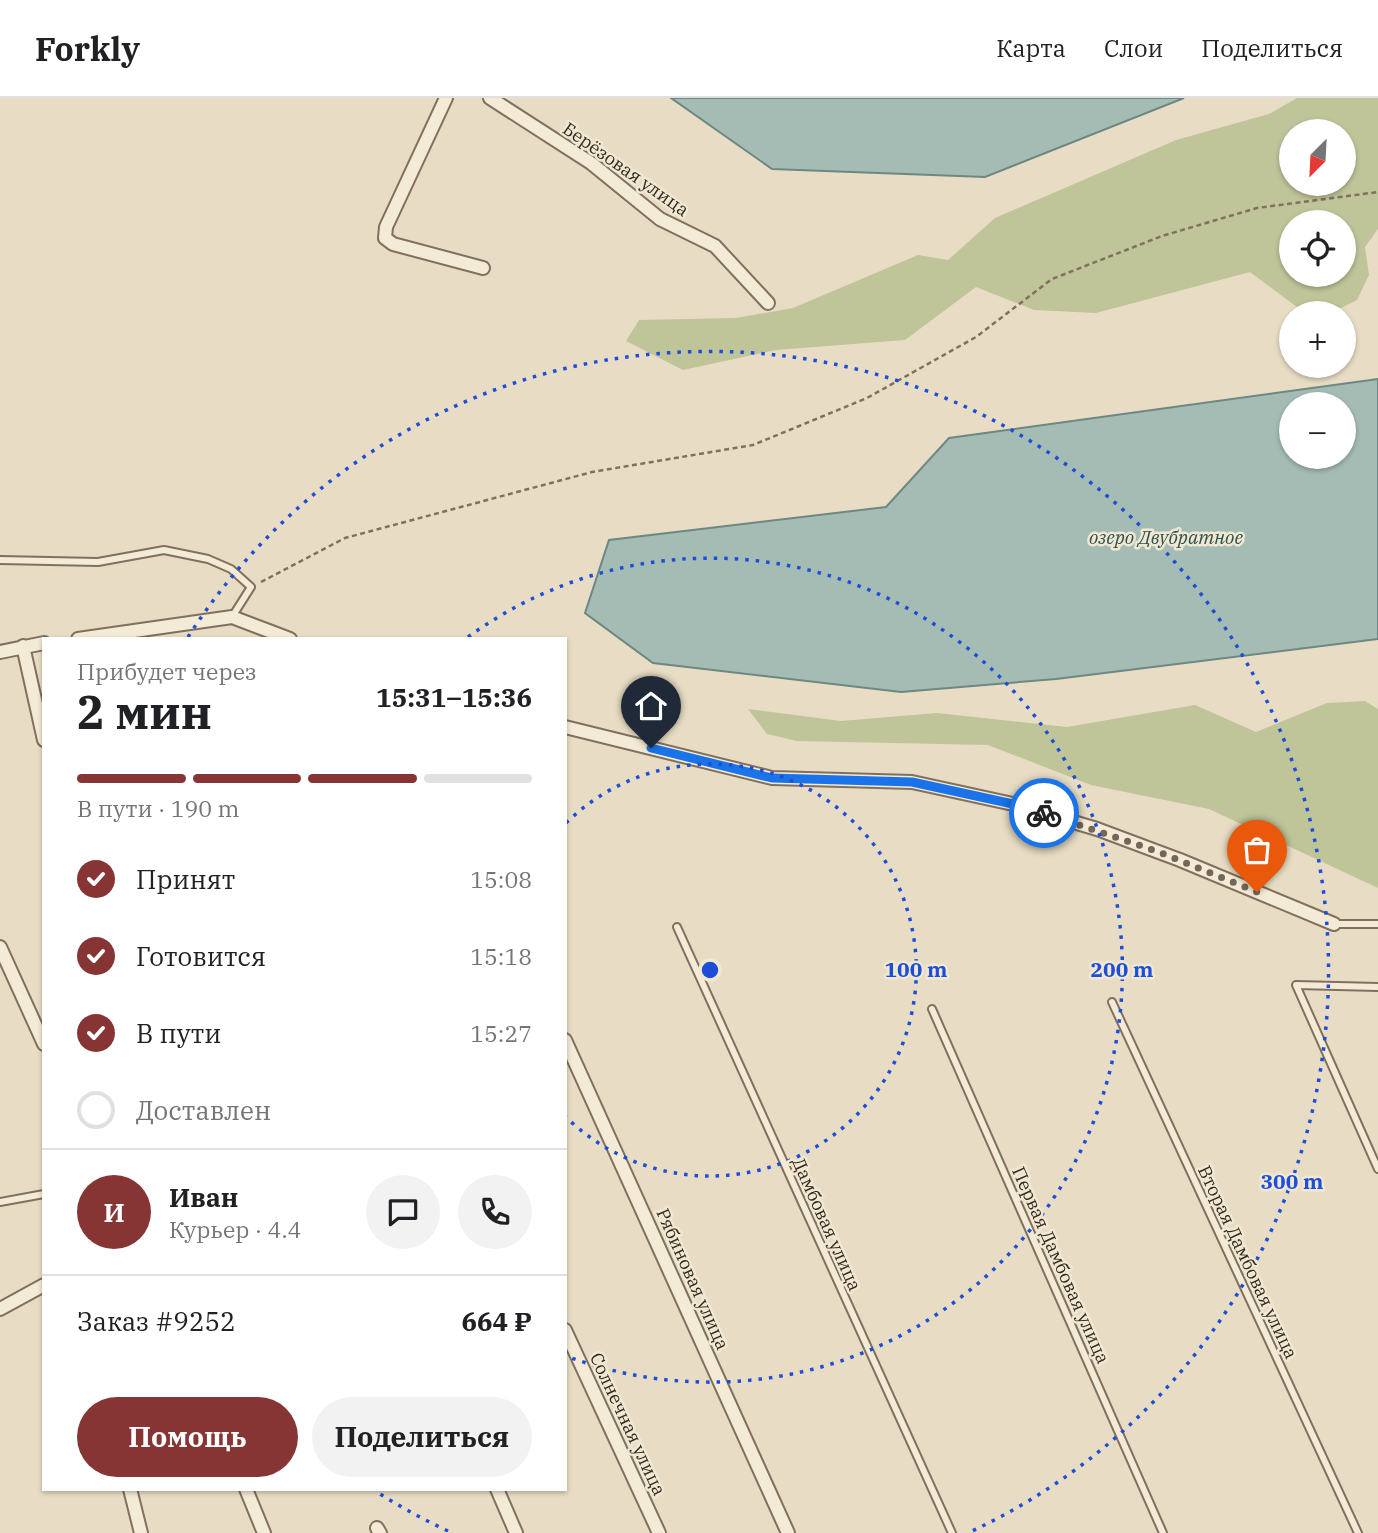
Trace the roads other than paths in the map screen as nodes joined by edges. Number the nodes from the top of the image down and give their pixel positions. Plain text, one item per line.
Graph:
1 (446, 98) edge
2 (494, 99) edge
3 (483, 268) dead end
4 (768, 303) dead end
5 (0, 560) edge
6 (232, 617) junction
7 (185, 624) junction
8 (92, 637) edge
9 (188, 637) edge
10 (285, 637) edge
11 (42, 643) edge
12 (23, 646) junction
13 (0, 652) edge
14 (567, 727) edge
15 (42, 731) edge
16 (1334, 924) joint
17 (1378, 924) edge
18 (677, 927) dead end
19 (0, 947) edge
20 (1378, 987) edge
21 (1112, 1002) dead end
22 (932, 1009) dead end
23 (42, 1040) edge
24 (567, 1044) edge
25 (1378, 1169) edge
26 (42, 1194) edge
27 (0, 1202) edge
28 (42, 1286) edge
29 (0, 1309) edge
30 (567, 1334) edge
31 (130, 1491) edge
32 (247, 1491) edge
33 (498, 1491) edge
34 (141, 1533) edge
35 (264, 1533) edge
36 (516, 1533) edge
37 (659, 1533) edge
38 (788, 1533) edge
39 (952, 1533) edge
40 (1163, 1533) edge
41 (1358, 1533) edge

1 - 3 street
2 - 4 street, Берёзовая улица
5 - 6 lane
6 - 7 street
6 - 10 street
7 - 8 street
7 - 9 street
11 - 12 street
12 - 13 street
12 - 15 street
14 - 16 street
16 - 17 lane
18 - 39 lane, Дамбовая улица
19 - 23 street
20 - 25 lane
21 - 41 lane, Вторая Дамбовая улица
22 - 40 lane, Первая Дамбовая улица
24 - 38 street, Рябиновая улица
26 - 27 lane
28 - 29 street
30 - 37 street, Солнечная улица
31 - 34 street
32 - 35 street
33 - 36 street

